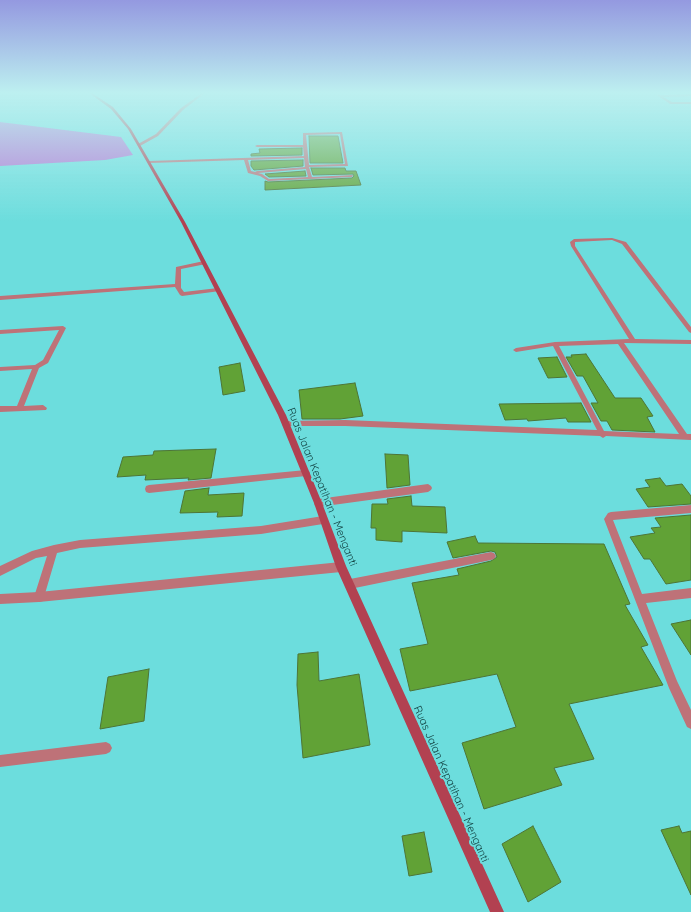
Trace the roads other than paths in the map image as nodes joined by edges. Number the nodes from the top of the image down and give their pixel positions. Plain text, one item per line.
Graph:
1 (133, 136) edge
2 (157, 136) edge
3 (305, 136) edge
4 (341, 136) edge
5 (139, 146) junction
6 (257, 146) dead end
7 (305, 146) junction
8 (306, 156) junction
9 (246, 159) junction
10 (149, 162) junction
11 (307, 167) junction
12 (249, 172) junction
13 (352, 176) dead end
14 (310, 178) junction
15 (204, 263) junction
16 (178, 285) junction
17 (218, 290) junction
18 (0, 298) edge
19 (691, 331) edge
20 (0, 332) edge
21 (633, 341) junction
22 (620, 342) junction
23 (691, 342) edge
24 (555, 344) junction
25 (516, 350) dead end
26 (36, 367) junction
27 (0, 369) edge
28 (43, 408) dead end
29 (0, 409) edge
30 (19, 409) junction
31 (286, 424) junction
32 (603, 434) junction
33 (688, 437) edge
34 (306, 473) junction
35 (428, 488) dead end
36 (150, 489) dead end
37 (318, 503) junction
38 (691, 510) edge
39 (324, 520) junction
40 (54, 549) junction
41 (491, 556) dead end
42 (341, 567) junction
43 (0, 571) edge
44 (350, 584) junction
45 (691, 593) edge
46 (39, 597) junction
47 (0, 599) edge
48 (639, 599) junction
49 (691, 723) edge
50 (106, 748) dead end
51 (0, 761) edge
52 (498, 912) edge

1 - 5 main road, Ruas Jalan Kepatihan - Menganti
2 - 5 street
3 - 7 street
4 - 11 street
5 - 10 main road, Ruas Jalan Kepatihan - Menganti
6 - 7 street
7 - 8 street
8 - 9 street
8 - 11 street
9 - 10 street
9 - 12 street
10 - 15 main road, Ruas Jalan Kepatihan - Menganti
11 - 12 street
11 - 14 street
12 - 14 street
13 - 14 street
15 - 16 street
15 - 17 main road, Ruas Jalan Kepatihan - Menganti
16 - 17 street
16 - 18 street
17 - 31 main road, Ruas Jalan Kepatihan - Menganti
19 - 21 street
20 - 26 street
21 - 22 street
21 - 23 street
22 - 24 street
22 - 33 street
24 - 25 street
24 - 32 street
26 - 27 street
26 - 30 street
28 - 30 street
29 - 30 street
31 - 32 street
31 - 34 main road, Ruas Jalan Kepatihan - Menganti
32 - 33 street
34 - 36 street
34 - 37 main road, Ruas Jalan Kepatihan - Menganti
35 - 37 street
37 - 39 main road, Ruas Jalan Kepatihan - Menganti
38 - 48 street
39 - 40 street
39 - 42 main road, Ruas Jalan Kepatihan - Menganti
40 - 43 street
40 - 46 street
41 - 44 street
42 - 44 main road, Ruas Jalan Kepatihan - Menganti
42 - 46 street
44 - 52 main road, Ruas Jalan Kepatihan - Menganti
45 - 48 street
46 - 47 street
48 - 49 street
50 - 51 street

